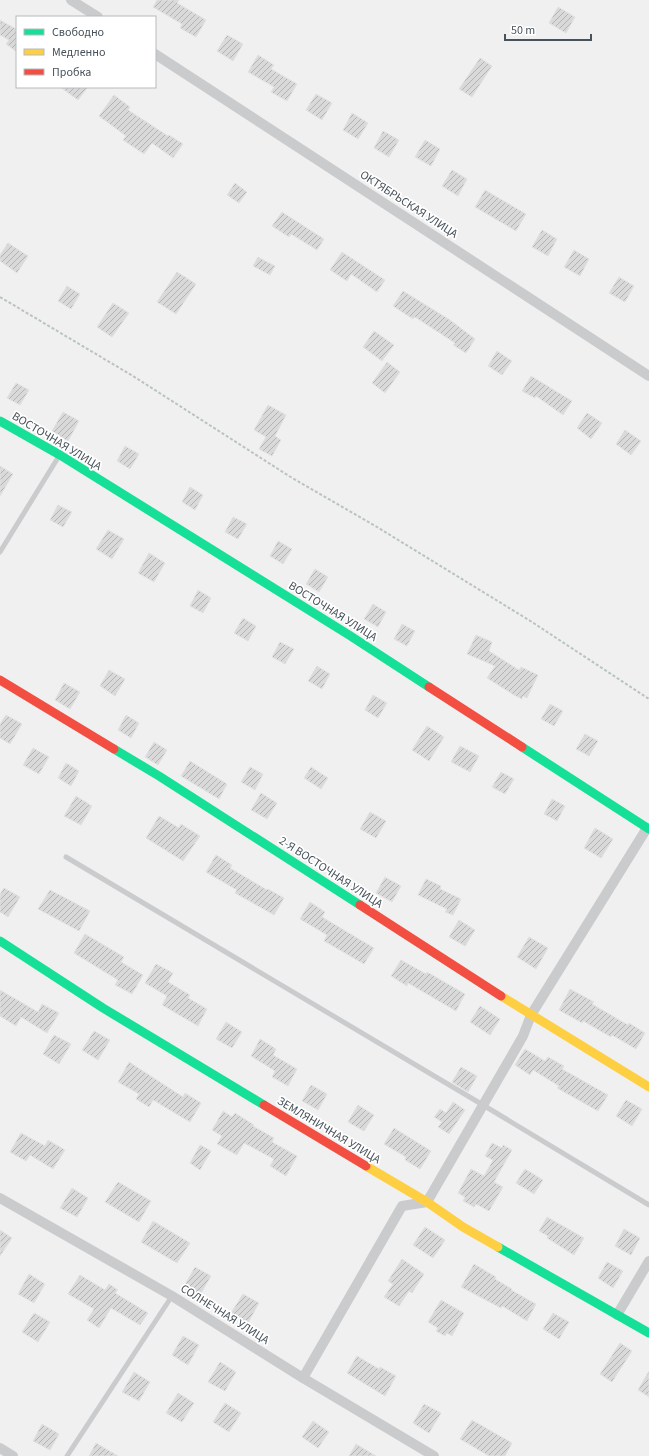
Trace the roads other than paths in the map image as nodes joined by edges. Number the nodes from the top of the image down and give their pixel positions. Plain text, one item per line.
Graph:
1 (71, 0) edge
2 (96, 16) edge
3 (156, 55) edge
4 (649, 376) edge
5 (0, 421) edge
6 (60, 456) junction
7 (0, 552) edge
8 (0, 680) edge
9 (649, 816) edge
10 (646, 828) edge
11 (66, 857) dead end
12 (0, 941) edge
13 (531, 1015) junction
14 (649, 1087) edge
15 (483, 1105) junction
16 (0, 1198) edge
17 (427, 1202) junction
18 (649, 1206) edge
19 (649, 1261) edge
20 (172, 1296) junction
21 (617, 1315) junction
22 (649, 1333) edge
23 (303, 1378) junction
24 (0, 1448) edge
25 (13, 1456) edge
26 (67, 1456) edge
27 (434, 1456) edge

1 - 2 street
3 - 4 street, ОКТЯБРЬСКАЯ УЛИЦА
5 - 6 street, ВОСТОЧНАЯ УЛИЦА
6 - 7 lane
6 - 10 street, ВОСТОЧНАЯ УЛИЦА
8 - 13 street, 2-Я ВОСТОЧНАЯ УЛИЦА
9 - 10 street
10 - 13 street
11 - 15 lane
12 - 17 street, ЗЕМЛЯНИЧНАЯ УЛИЦА
13 - 14 street, 2-Я ВОСТОЧНАЯ УЛИЦА
13 - 15 street
15 - 17 street
15 - 18 lane
16 - 20 street, СОЛНЕЧНАЯ УЛИЦА
17 - 21 street, ЗЕМЛЯНИЧНАЯ УЛИЦА
17 - 23 street
19 - 21 street
20 - 23 street, СОЛНЕЧНАЯ УЛИЦА
20 - 26 lane
21 - 22 street, ЗЕМЛЯНИЧНАЯ УЛИЦА
23 - 27 street, СОЛНЕЧНАЯ УЛИЦА
24 - 25 street

